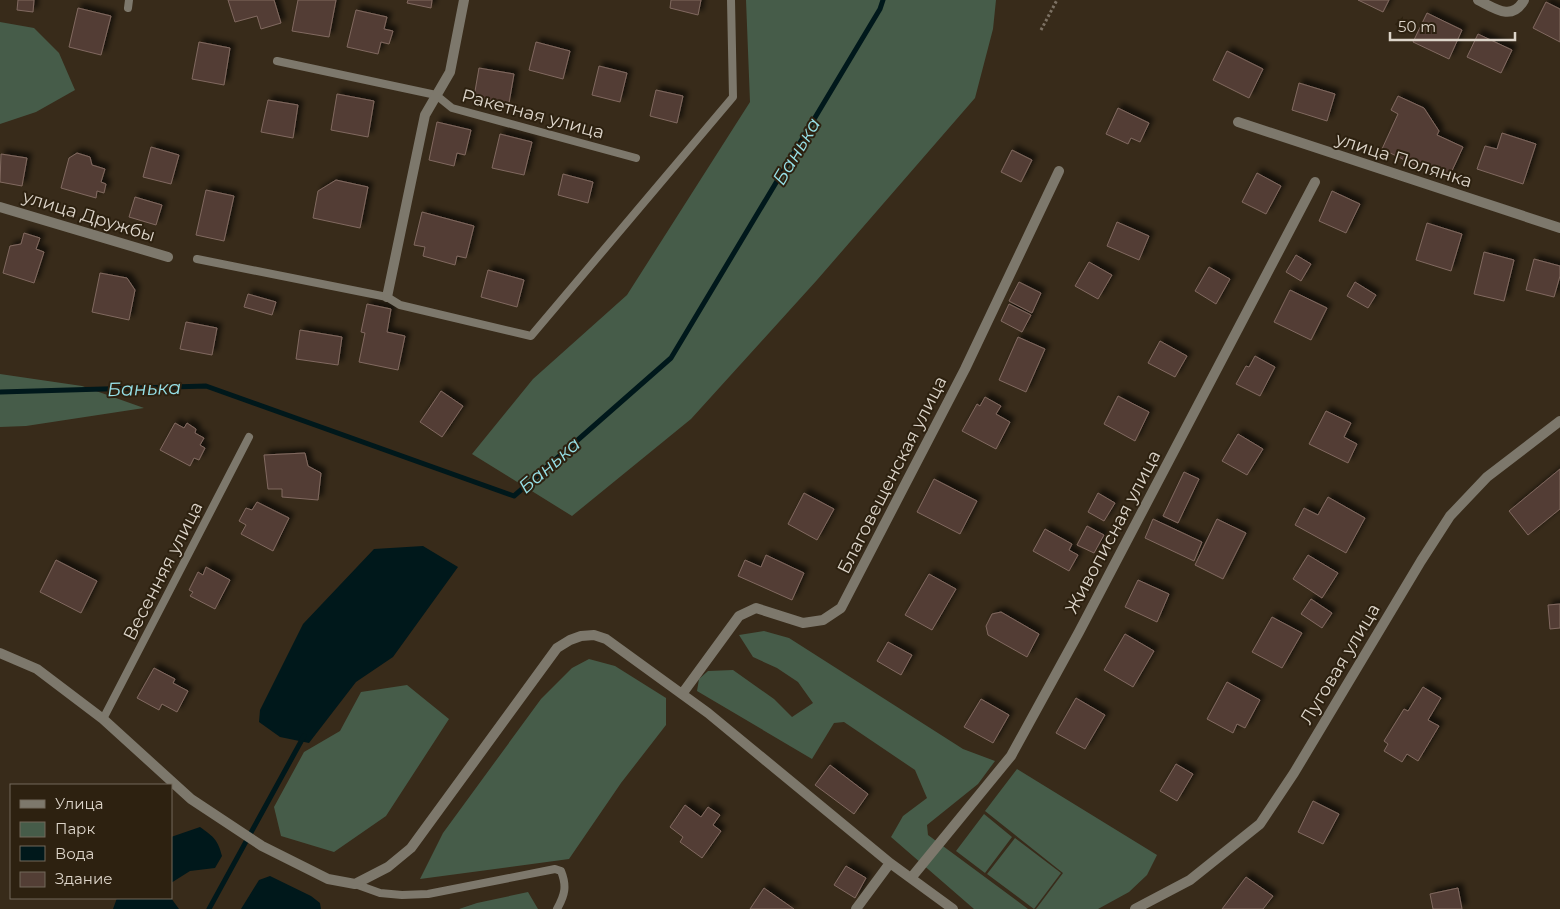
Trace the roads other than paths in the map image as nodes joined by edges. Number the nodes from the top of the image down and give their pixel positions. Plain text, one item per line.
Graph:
1 (464, 0) edge
2 (731, 0) edge
3 (1478, 0) edge
4 (1524, 0) edge
5 (277, 61) dead end
6 (436, 95) junction
7 (1238, 122) dead end
8 (636, 158) dead end
9 (1059, 171) dead end
10 (1315, 182) dead end
11 (0, 206) edge
12 (1560, 228) edge
13 (168, 257) dead end
14 (198, 259) dead end
15 (387, 297) junction
16 (1560, 421) edge
17 (249, 437) dead end
18 (0, 653) edge
19 (682, 694) junction
20 (103, 719) junction
21 (890, 862) junction
22 (911, 878) junction
23 (355, 884) junction
24 (557, 909) edge
25 (856, 909) edge
26 (953, 909) edge
27 (1135, 909) edge

1 - 6 street
2 - 15 lane
3 - 4 street
5 - 6 lane, Ракетная улица
6 - 8 lane, Ракетная улица
6 - 15 street
7 - 12 street, улица Полянка
9 - 19 street, Благовещенская улица
10 - 22 street, Живописная улица
11 - 13 street, улица Дружбы
14 - 15 lane
16 - 27 street, Луговая улица
17 - 20 lane, Весенняя улица
18 - 20 street
19 - 21 street
19 - 23 street
20 - 23 street
21 - 22 street
21 - 25 street
22 - 26 street
23 - 24 lane

